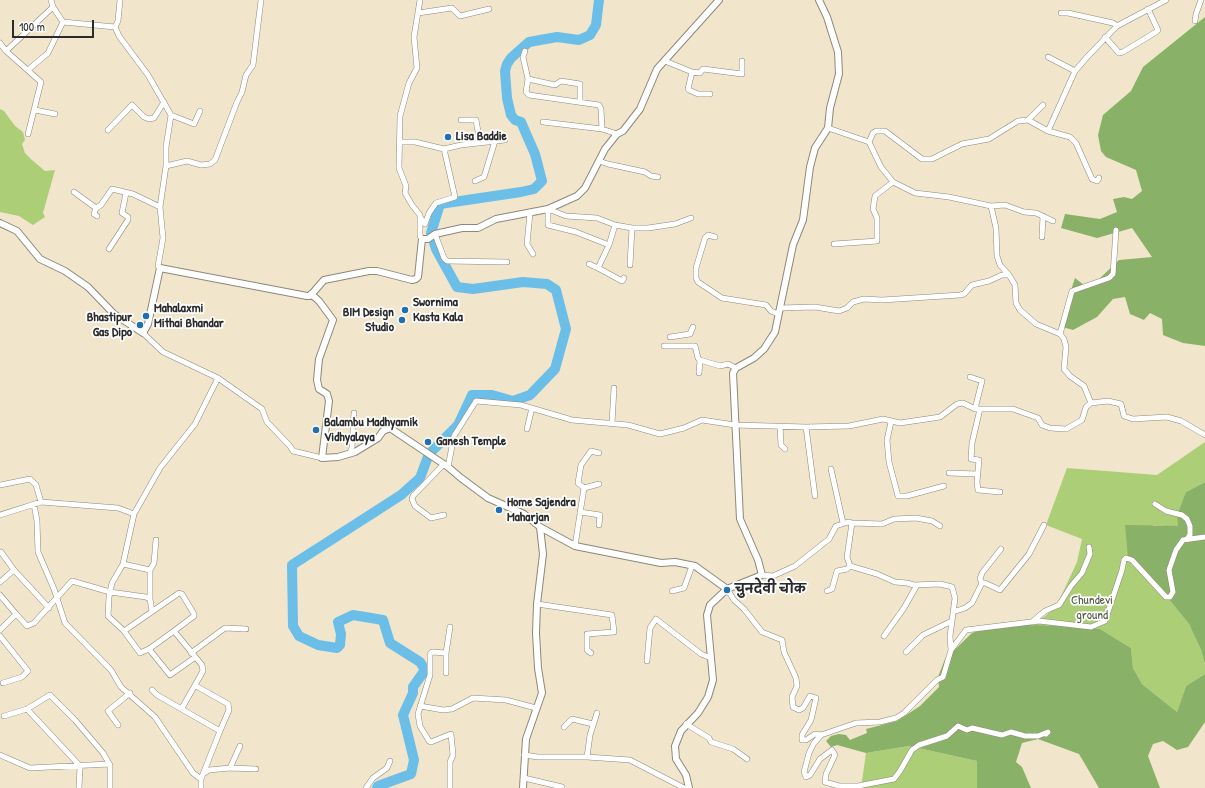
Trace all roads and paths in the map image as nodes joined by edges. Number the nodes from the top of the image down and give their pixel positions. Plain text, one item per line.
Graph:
1 (51, 0) edge
2 (120, 0) edge
3 (261, 0) edge
4 (420, 0) edge
5 (719, 0) edge
6 (819, 0) edge
7 (1166, 0) edge
8 (1201, 0) edge
9 (53, 7) junction
10 (489, 9) dead end
11 (1148, 9) junction
12 (418, 13) junction
13 (1061, 13) dead end
14 (1195, 21) dead end
15 (63, 22) junction
16 (1117, 26) junction
17 (115, 27) junction
18 (1105, 37) junction
19 (0, 43) edge
20 (6, 51) junction
21 (525, 52) dead end
22 (1048, 57) dead end
23 (665, 61) junction
24 (742, 61) dead end
25 (28, 70) junction
26 (692, 72) junction
27 (1075, 72) junction
28 (528, 79) junction
29 (710, 94) dead end
30 (164, 102) junction
31 (580, 102) junction
32 (1042, 105) dead end
33 (35, 110) junction
34 (200, 111) dead end
35 (55, 114) dead end
36 (171, 115) junction
37 (461, 120) dead end
38 (1028, 120) junction
39 (543, 122) dead end
40 (828, 128) junction
41 (602, 129) junction
42 (108, 130) dead end
43 (1048, 131) junction
44 (28, 134) dead end
45 (617, 134) junction
46 (505, 140) dead end
47 (495, 141) junction
48 (400, 142) junction
49 (869, 142) junction
50 (480, 143) junction
51 (444, 149) junction
52 (599, 161) junction
53 (166, 166) junction
54 (658, 177) dead end
55 (1099, 178) dead end
56 (475, 181) dead end
57 (893, 182) junction
58 (74, 192) dead end
59 (126, 193) junction
60 (991, 206) junction
61 (160, 207) junction
62 (96, 208) junction
63 (548, 209) junction
64 (530, 213) junction
65 (420, 214) junction
66 (97, 216) dead end
67 (1042, 216) junction
68 (691, 218) dead end
69 (1053, 221) dead end
70 (0, 223) edge
71 (615, 225) junction
72 (632, 228) junction
73 (1116, 230) dead end
74 (435, 234) junction
75 (715, 237) dead end
76 (1042, 237) dead end
77 (425, 239) junction
78 (834, 244) dead end
79 (609, 245) junction
80 (109, 249) dead end
81 (533, 254) dead end
82 (507, 262) dead end
83 (589, 264) dead end
84 (630, 265) dead end
85 (160, 268) junction
86 (598, 268) junction
87 (1009, 275) junction
88 (624, 278) dead end
89 (310, 294) junction
90 (779, 311) junction
91 (693, 327) dead end
92 (143, 333) junction
93 (1060, 334) junction
94 (683, 336) junction
95 (670, 337) dead end
96 (664, 346) dead end
97 (681, 346) junction
98 (700, 360) junction
99 (736, 368) junction
100 (699, 374) dead end
101 (970, 377) dead end
102 (218, 378) junction
103 (614, 388) dead end
104 (1091, 404) junction
105 (532, 408) junction
106 (977, 409) junction
107 (354, 413) dead end
108 (891, 422) junction
109 (612, 423) junction
110 (735, 425) junction
111 (780, 426) junction
112 (806, 427) junction
113 (527, 428) dead end
114 (1205, 435) edge
115 (785, 449) dead end
116 (350, 452) junction
117 (598, 453) dead end
118 (322, 458) junction
119 (444, 465) junction
120 (830, 469) dead end
121 (949, 473) dead end
122 (977, 474) junction
123 (598, 484) dead end
124 (0, 485) edge
125 (944, 486) dead end
126 (584, 488) junction
127 (1000, 492) dead end
128 (815, 496) dead end
129 (41, 502) junction
130 (34, 504) junction
131 (1155, 504) dead end
132 (580, 512) junction
133 (134, 514) junction
134 (0, 515) edge
135 (444, 515) dead end
136 (843, 523) junction
137 (852, 523) junction
138 (1044, 525) dead end
139 (599, 526) dead end
140 (940, 526) dead end
141 (540, 527) junction
142 (1205, 537) edge
143 (1187, 539) junction
144 (156, 540) dead end
145 (575, 546) junction
146 (1090, 547) dead end
147 (1001, 549) dead end
148 (1, 552) edge
149 (123, 564) junction
150 (692, 566) junction
151 (850, 566) junction
152 (14, 570) junction
153 (150, 570) junction
154 (762, 575) junction
155 (0, 582) edge
156 (982, 583) junction
157 (917, 586) junction
158 (728, 589) junction
159 (672, 590) dead end
160 (827, 591) dead end
161 (110, 592) junction
162 (0, 595) edge
163 (57, 599) junction
164 (150, 599) junction
165 (537, 604) junction
166 (49, 608) junction
167 (152, 611) junction
168 (954, 612) junction
169 (16, 614) junction
170 (952, 621) junction
171 (1033, 621) junction
172 (450, 627) dead end
173 (246, 629) dead end
174 (0, 630) edge
175 (124, 631) junction
176 (174, 631) junction
177 (0, 636) edge
178 (884, 636) dead end
179 (149, 649) junction
180 (951, 650) junction
181 (906, 652) dead end
182 (191, 653) junction
183 (446, 653) junction
184 (591, 653) dead end
185 (194, 658) junction
186 (711, 658) junction
187 (647, 661) dead end
188 (446, 673) dead end
189 (3, 683) dead end
190 (196, 686) junction
191 (152, 690) dead end
192 (130, 693) junction
193 (420, 706) junction
194 (182, 708) junction
195 (536, 708) junction
196 (27, 709) junction
197 (597, 713) dead end
198 (4, 716) dead end
199 (593, 724) junction
200 (686, 724) junction
201 (118, 725) dead end
202 (564, 726) dead end
203 (220, 731) junction
204 (1046, 734) dead end
205 (822, 735) junction
206 (240, 746) dead end
207 (0, 755) edge
208 (524, 755) junction
209 (587, 756) junction
210 (747, 759) dead end
211 (390, 761) dead end
212 (109, 764) junction
213 (80, 766) junction
214 (230, 768) junction
215 (256, 769) dead end
216 (202, 776) junction
217 (524, 778) junction
218 (562, 787) dead end
219 (79, 788) edge
220 (110, 788) edge
221 (201, 788) edge
222 (366, 788) edge
223 (450, 788) edge
224 (523, 788) edge
225 (684, 788) edge
226 (689, 788) edge

1 - 9 street
2 - 17 street
3 - 53 street
4 - 12 street
5 - 23 street
6 - 40 street
7 - 11 street
8 - 14 street
9 - 15 street
9 - 20 street
10 - 12 street
11 - 16 street
11 - 18 street
12 - 48 street
13 - 16 street
15 - 17 street
15 - 25 street
16 - 18 street
17 - 30 street
18 - 27 street
19 - 20 street
20 - 25 street
21 - 28 street
22 - 27 street
23 - 26 street
23 - 45 street
24 - 26 street
25 - 33 street
26 - 29 street
27 - 43 street
28 - 31 street
28 - 31 street
30 - 36 street
30 - 42 street
31 - 41 street
32 - 38 street
33 - 35 street
33 - 44 street
34 - 36 street
36 - 53 street
37 - 50 street
38 - 43 street
38 - 49 street
39 - 41 street
40 - 49 street
40 - 90 street
41 - 45 street
43 - 55 street
45 - 52 street
46 - 47 street
47 - 50 street
47 - 56 street
48 - 51 street
48 - 65 street
49 - 57 street
50 - 51 street
51 - 65 street
52 - 54 street
52 - 63 street
53 - 61 street
57 - 60 street
57 - 78 street
58 - 62 street
59 - 61 street
59 - 62 street
59 - 80 street
60 - 67 street
60 - 87 street
61 - 85 street
62 - 66 street
63 - 64 street
63 - 71 street
63 - 79 street
64 - 74 street
64 - 81 street
65 - 77 street
67 - 69 street
67 - 76 street
68 - 72 street
70 - 92 street
71 - 72 street
71 - 79 street
72 - 84 street
73 - 93 street
74 - 77 street
74 - 82 street
75 - 90 street
77 - 89 street
79 - 86 street
83 - 86 street
85 - 89 street
85 - 92 street
86 - 88 street
87 - 90 street
87 - 93 street
89 - 118 street
90 - 99 street
91 - 94 street
92 - 102 street
93 - 104 street
94 - 95 street
94 - 97 street
96 - 97 street
97 - 98 street
98 - 99 street
98 - 100 street
99 - 110 street
101 - 106 street
102 - 118 street
102 - 133 street
103 - 109 street
104 - 106 street
104 - 114 street
105 - 109 street
105 - 113 street
105 - 119 street
106 - 108 street
106 - 122 street
107 - 116 street
108 - 112 street
108 - 125 street
109 - 110 street
110 - 111 street
110 - 154 street
111 - 112 street
111 - 115 street
112 - 128 street
116 - 118 street
116 - 119 street
117 - 126 street
119 - 135 street
119 - 141 street
120 - 136 street
121 - 122 street
122 - 127 street
123 - 126 street
124 - 129 street
126 - 132 street
129 - 130 street
129 - 133 street
130 - 134 street
130 - 163 street
131 - 143 street
132 - 139 street
132 - 145 street
133 - 149 street
136 - 137 street
136 - 154 street
137 - 140 street
137 - 151 street
138 - 156 street
141 - 145 street
141 - 165 street
142 - 143 street
143 - 171 street
144 - 153 street
145 - 150 street
146 - 171 street
147 - 156 street
148 - 152 street
149 - 153 street
149 - 161 street
150 - 158 street
150 - 159 street
151 - 157 street
151 - 160 street
152 - 155 street
152 - 166 street
153 - 164 street
154 - 158 street
156 - 168 street
157 - 168 street
157 - 178 street
158 - 186 street
158 - 205 street
161 - 163 street
161 - 164 street
161 - 175 street
162 - 169 street
163 - 166 street
163 - 192 street
164 - 167 street
165 - 184 street
165 - 195 street
166 - 169 street
167 - 175 street
167 - 176 street
168 - 170 street
169 - 174 street
170 - 180 street
170 - 181 street
171 - 180 street
172 - 183 street
173 - 182 street
175 - 179 street
176 - 179 street
176 - 182 street
177 - 189 street
179 - 185 street
180 - 205 street
182 - 185 street
183 - 188 street
183 - 193 street
185 - 190 street
186 - 187 street
186 - 200 street
190 - 194 street
190 - 203 street
191 - 194 street
192 - 201 street
192 - 216 street
193 - 195 street
193 - 223 street
194 - 203 street
195 - 208 street
196 - 198 street
196 - 212 street
196 - 213 street
197 - 199 street
199 - 202 street
199 - 209 street
200 - 210 street
200 - 226 street
203 - 216 street
204 - 205 street
206 - 214 street
207 - 213 street
208 - 209 street
208 - 217 street
209 - 225 street
211 - 222 street
212 - 213 street
212 - 220 street
213 - 219 street
214 - 215 street
214 - 216 street
216 - 221 street
217 - 218 street
217 - 224 street

